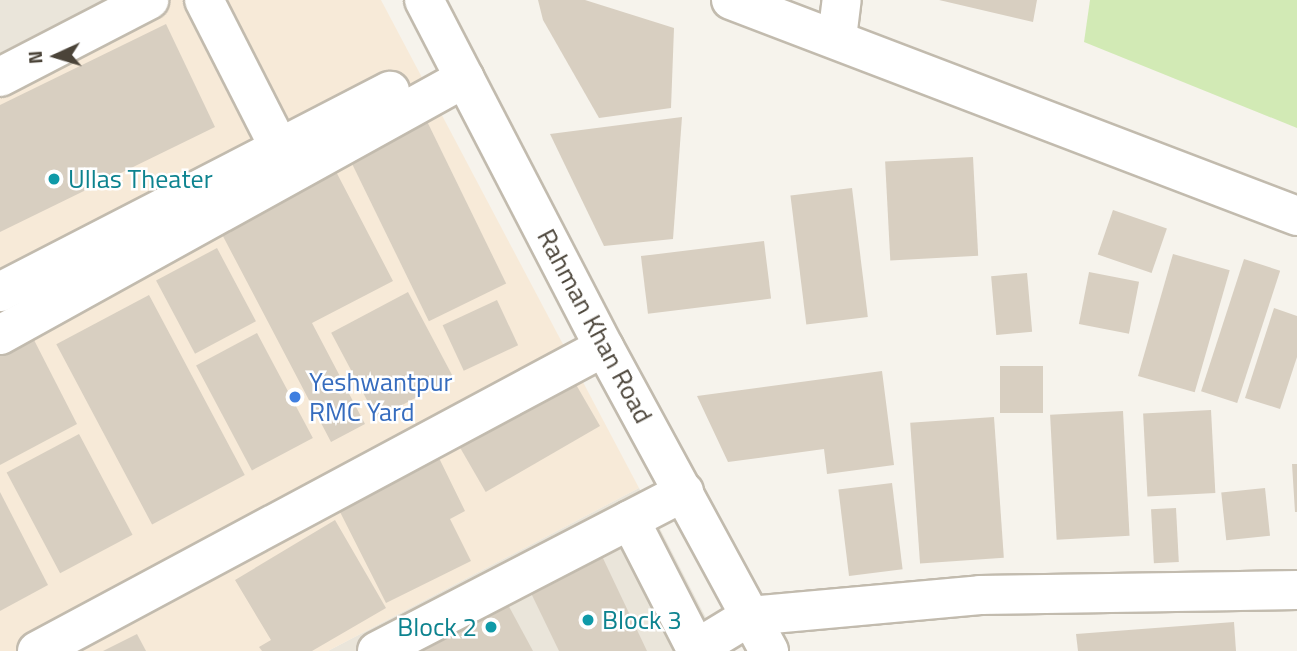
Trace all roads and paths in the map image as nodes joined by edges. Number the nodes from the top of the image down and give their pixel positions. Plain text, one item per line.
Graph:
1 (149, 0) edge
2 (204, 0) edge
3 (424, 0) edge
4 (731, 0) edge
5 (842, 0) edge
6 (837, 38) junction
7 (459, 68) junction
8 (0, 77) edge
9 (279, 147) junction
10 (1297, 216) edge
11 (0, 292) edge
12 (0, 335) edge
13 (604, 347) junction
14 (684, 492) junction
15 (630, 520) junction
16 (1297, 590) edge
17 (750, 616) junction
18 (696, 650) edge
19 (37, 651) edge
20 (377, 651) edge
21 (769, 651) edge

1 - 8 street
2 - 9 street
3 - 7 street, Rahman Khan Road
4 - 6 street
5 - 6 street
6 - 10 street
7 - 9 street
7 - 12 street
7 - 13 street, Rahman Khan Road
9 - 11 street
13 - 14 street, Rahman Khan Road
13 - 19 street
14 - 15 street
14 - 17 street, Rahman Khan Road
15 - 18 street
15 - 20 street
16 - 17 street
17 - 18 street
17 - 21 street, Rahman Khan Road

